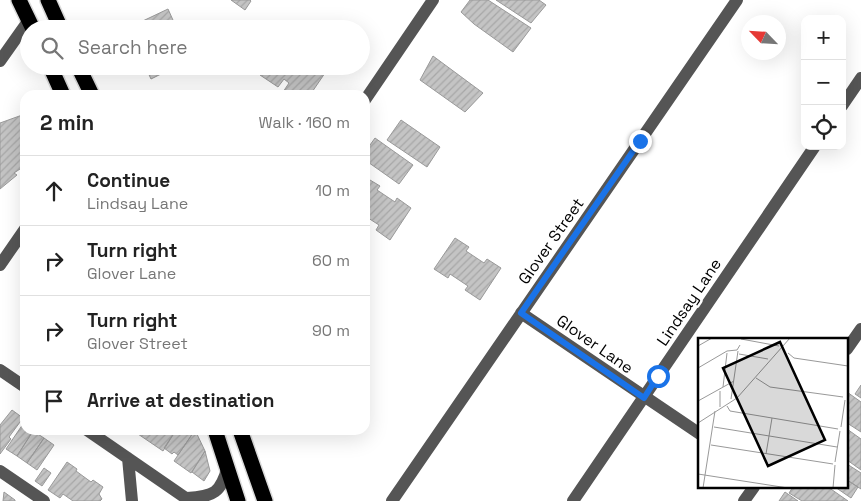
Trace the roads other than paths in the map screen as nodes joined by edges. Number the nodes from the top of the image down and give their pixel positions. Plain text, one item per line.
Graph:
1 (20, 0) edge
2 (48, 0) edge
3 (433, 0) edge
4 (737, 0) edge
5 (29, 20) edge
6 (57, 20) edge
7 (20, 37) edge
8 (0, 61) edge
9 (54, 75) edge
10 (82, 75) edge
11 (861, 78) edge
12 (61, 90) edge
13 (90, 90) edge
14 (370, 93) edge
15 (843, 105) edge
16 (812, 150) edge
17 (20, 236) edge
18 (0, 265) edge
19 (521, 313) junction
20 (861, 329) edge
21 (848, 348) edge
22 (0, 370) edge
23 (20, 384) edge
24 (644, 398) junction
25 (698, 433) edge
26 (94, 435) edge
27 (217, 435) edge
28 (242, 435) edge
29 (128, 458) junction
30 (228, 467) junction
31 (0, 471) edge
32 (753, 488) edge
33 (189, 500) edge
34 (44, 501) edge
35 (132, 501) edge
36 (238, 501) edge
37 (264, 501) edge
38 (392, 501) edge
39 (573, 501) edge
40 (744, 501) edge

1 - 5 highway
2 - 6 highway
3 - 14 street
4 - 19 street, Glover Street
7 - 8 street
9 - 12 highway
10 - 13 highway
11 - 15 street
16 - 24 street, Lindsay Lane
17 - 18 street
19 - 24 street, Glover Lane
19 - 38 street, Glover Street
20 - 21 street
22 - 23 street
24 - 25 street, Glover Lane
24 - 39 street, Lindsay Lane
26 - 29 street
27 - 30 highway
28 - 37 highway
29 - 33 street
29 - 35 street
30 - 33 street
30 - 36 highway
31 - 34 street
32 - 40 street

